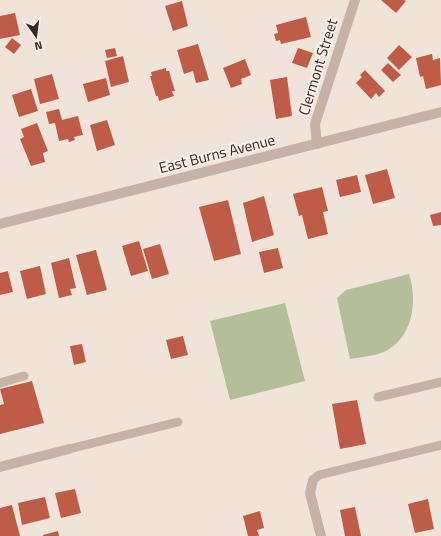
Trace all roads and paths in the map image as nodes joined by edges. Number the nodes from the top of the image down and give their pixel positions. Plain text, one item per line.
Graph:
1 (355, 0) edge
2 (441, 112) edge
3 (317, 144) junction
4 (0, 224) edge
5 (24, 376) dead end
6 (441, 382) edge
7 (0, 383) edge
8 (378, 397) dead end
9 (178, 422) dead end
10 (441, 445) edge
11 (69, 449) joint
12 (0, 467) edge
13 (312, 480) joint
14 (321, 536) edge

1 - 3 street, Clermont Street
2 - 3 street, East Burns Avenue
3 - 4 street, East Burns Avenue
5 - 7 lane
6 - 8 lane
9 - 11 lane
10 - 13 lane
11 - 12 street
13 - 14 street

